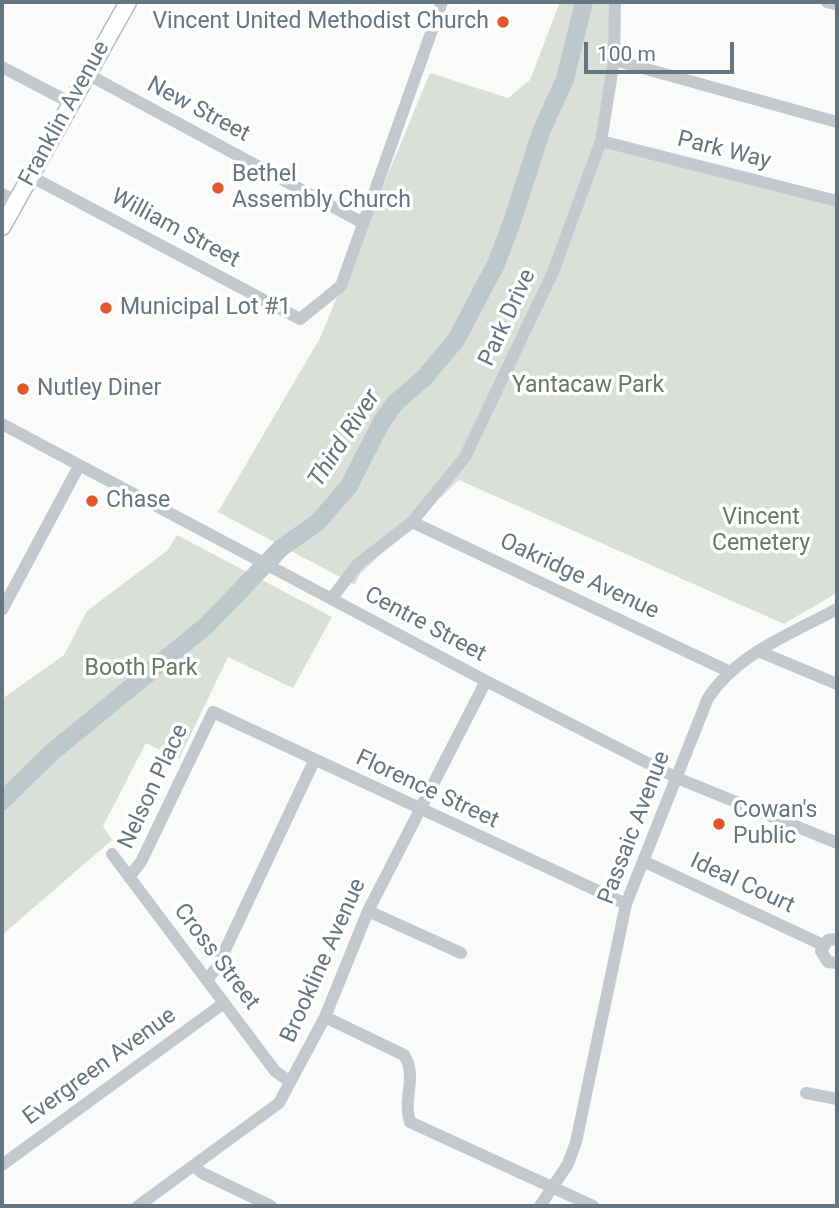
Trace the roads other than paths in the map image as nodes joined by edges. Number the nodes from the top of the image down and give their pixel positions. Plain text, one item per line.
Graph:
1 (128, 2) edge
2 (442, 2) edge
3 (615, 2) edge
4 (827, 2) edge
5 (837, 4) edge
6 (614, 60) junction
7 (2, 66) edge
8 (88, 74) junction
9 (71, 103) junction
10 (837, 122) edge
11 (601, 141) junction
12 (30, 176) junction
13 (9, 197) edge
14 (837, 201) edge
15 (363, 223) junction
16 (2, 227) edge
17 (2, 424) edge
18 (79, 466) junction
19 (412, 522) junction
20 (331, 599) junction
21 (837, 609) edge
22 (2, 610) edge
23 (758, 651) junction
24 (729, 671) junction
25 (486, 681) junction
26 (837, 684) edge
27 (212, 712) joint
28 (314, 761) junction
29 (677, 778) junction
30 (419, 809) junction
31 (837, 843) edge
32 (112, 854) dead end
33 (643, 861) junction
34 (129, 877) junction
35 (626, 904) junction
36 (368, 911) junction
37 (837, 939) edge
38 (823, 945) junction
39 (461, 953) dead end
40 (837, 963) edge
41 (207, 980) junction
42 (224, 1003) junction
43 (326, 1017) junction
44 (290, 1082) junction
45 (806, 1093) dead end
46 (837, 1098) edge
47 (2, 1165) edge
48 (194, 1166) junction
49 (553, 1187) junction
50 (138, 1206) edge
51 (271, 1206) edge
52 (540, 1206) edge
53 (593, 1206) edge

1 - 8 main road, Franklin Avenue
2 - 15 street
3 - 6 street, Park Drive
4 - 5 street
6 - 10 street
6 - 11 street, Park Drive
7 - 9 street
8 - 9 main road, Franklin Avenue
8 - 15 street, New Street
9 - 12 main road, Franklin Avenue
11 - 14 street, Park Way
11 - 19 street, Park Drive
12 - 13 main road, Franklin Avenue
12 - 15 street, William Street
13 - 16 main road, Franklin Avenue
17 - 18 street, Centre Street
18 - 20 street, Centre Street
18 - 22 street
19 - 20 street, Park Drive
19 - 24 street, Oakridge Avenue
20 - 25 street, Centre Street
21 - 23 street, Passaic Avenue
23 - 24 street, Passaic Avenue
23 - 26 street
24 - 29 street, Passaic Avenue
25 - 29 street, Centre Street
25 - 30 street, Brookline Avenue
27 - 28 street, Florence Street
27 - 34 street, Nelson Place
28 - 30 street, Florence Street
28 - 41 street
29 - 31 street, Centre Street
29 - 33 street, Passaic Avenue
30 - 35 street, Florence Street
30 - 36 street, Brookline Avenue
32 - 34 street, Cross Street
33 - 35 street, Passaic Avenue
33 - 38 street, Ideal Court
34 - 41 street, Cross Street
35 - 49 street, Passaic Avenue
36 - 39 street
36 - 43 street, Brookline Avenue
37 - 38 street
38 - 40 street, Ideal Court
41 - 42 street, Cross Street
42 - 44 street, Cross Street
42 - 47 street, Evergreen Avenue
43 - 44 street, Brookline Avenue
43 - 49 street
44 - 48 street, Brookline Avenue
45 - 46 street
48 - 50 street, Brookline Avenue
48 - 51 street
49 - 52 street, Passaic Avenue
49 - 53 street

